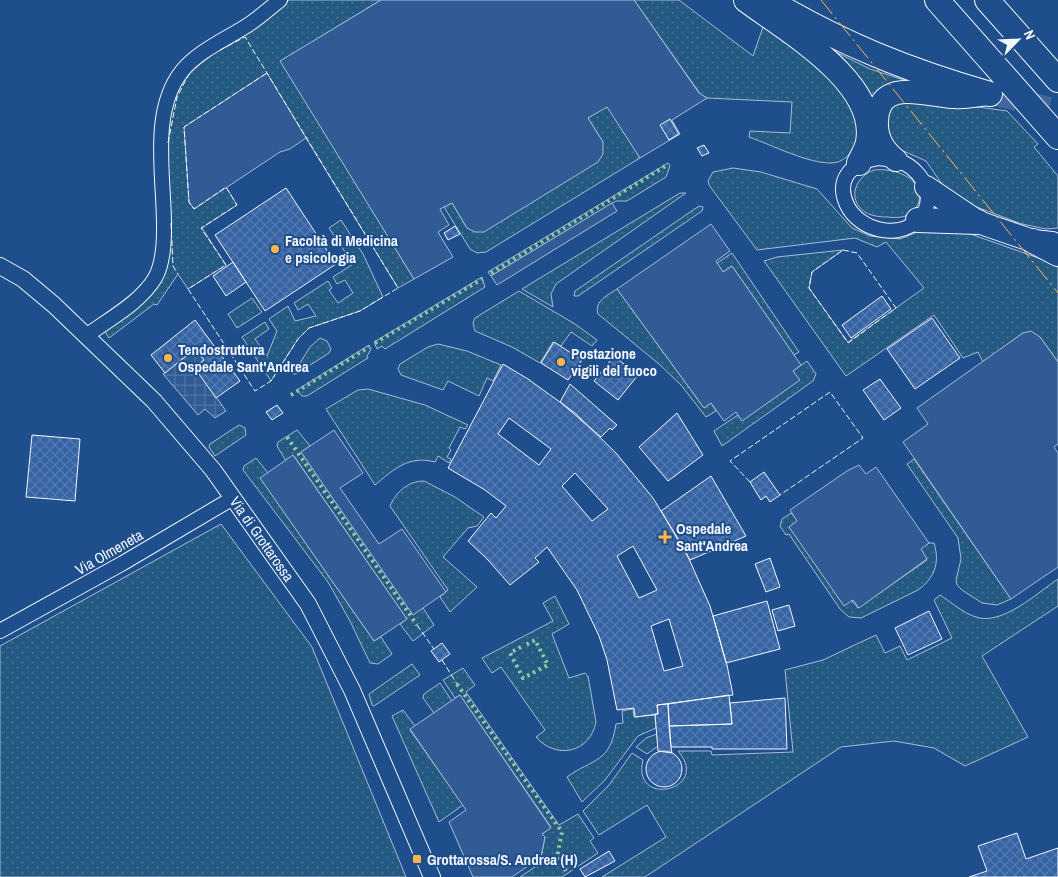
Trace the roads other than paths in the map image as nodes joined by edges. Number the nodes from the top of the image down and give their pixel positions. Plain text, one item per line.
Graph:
1 (280, 0) edge
2 (746, 0) edge
3 (768, 0) edge
4 (936, 0) edge
5 (988, 0) edge
6 (1058, 80) edge
7 (993, 94) joint
8 (1058, 138) edge
9 (896, 160) junction
10 (859, 163) junction
11 (926, 186) junction
12 (918, 220) junction
13 (978, 222) junction
14 (1033, 241) junction
15 (1058, 243) edge
16 (1058, 254) edge
17 (0, 266) edge
18 (86, 336) junction
19 (233, 498) junction
20 (0, 631) edge
21 (432, 877) edge

1 - 18 street
2 - 10 highway
3 - 7 highway
4 - 8 highway
5 - 6 highway
7 - 9 highway
9 - 10 street
9 - 11 street
10 - 12 street
11 - 12 street
11 - 13 highway
12 - 13 highway
13 - 14 highway
14 - 15 highway
14 - 16 highway
17 - 18 street, Via di Grottarossa
18 - 19 street, Via di Grottarossa
19 - 20 street, Via Olmeneta
19 - 21 street, Via di Grottarossa

